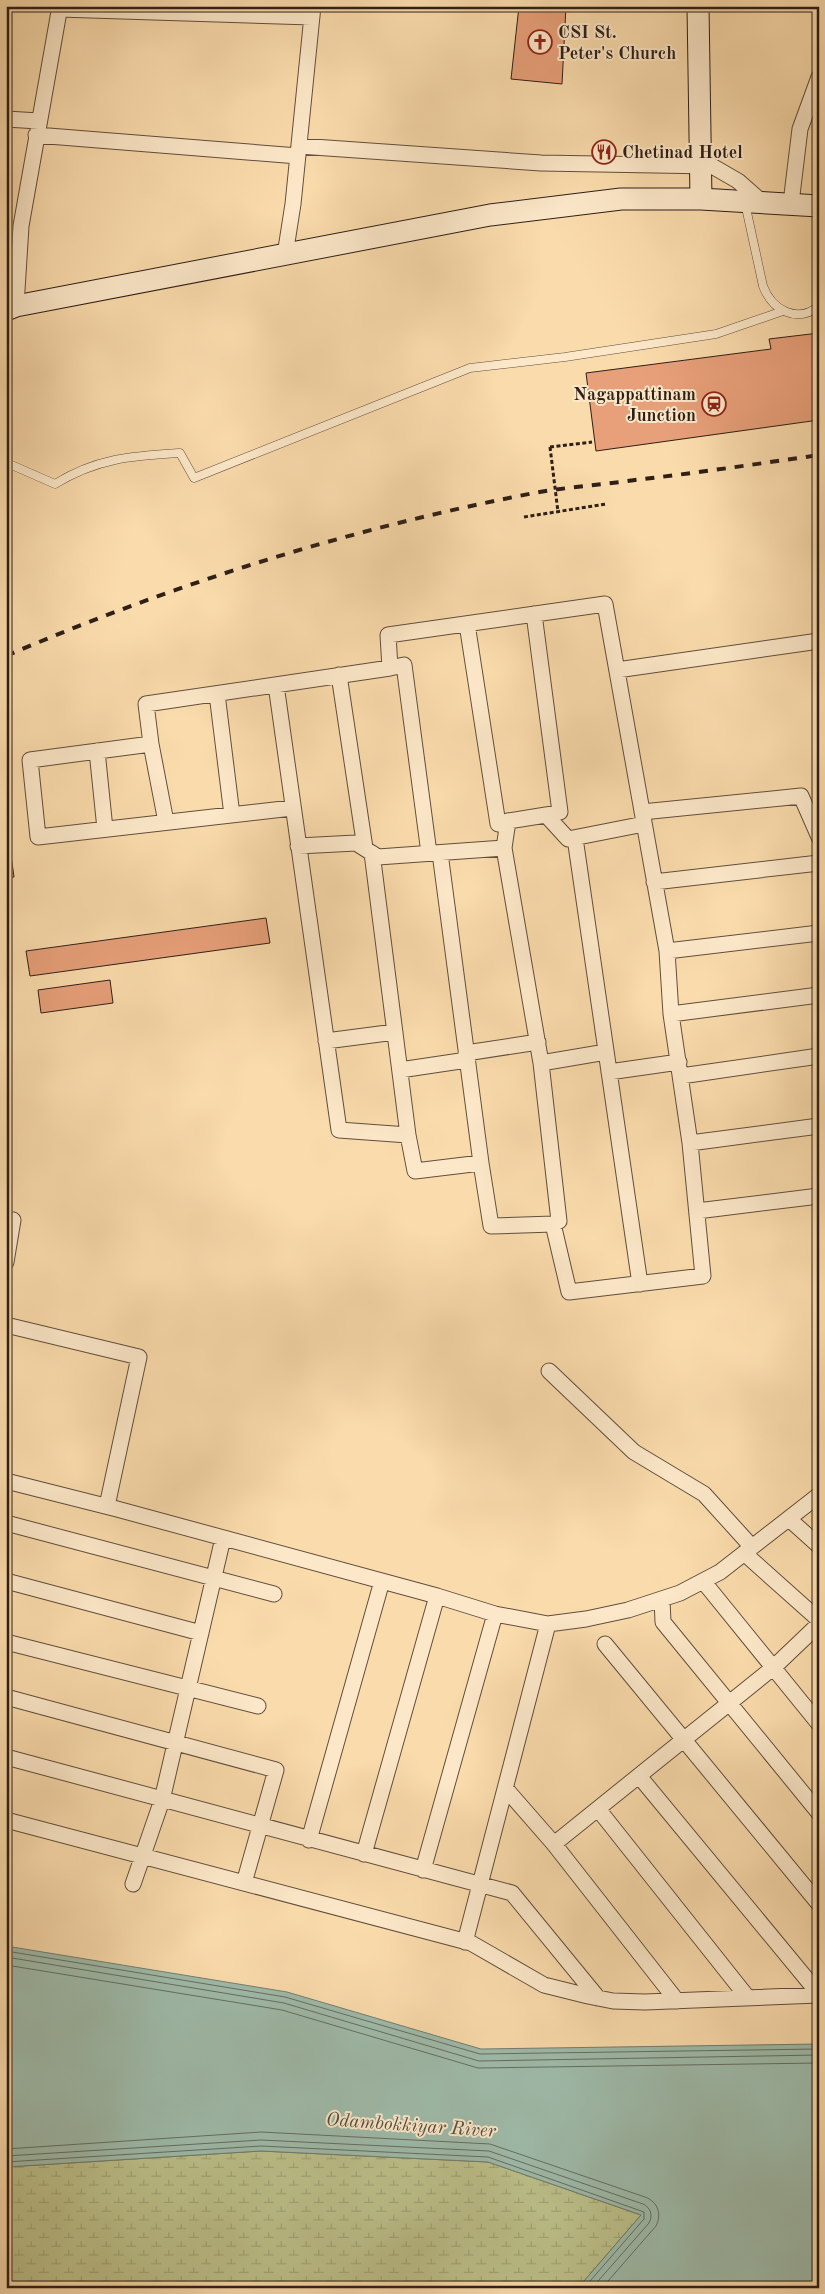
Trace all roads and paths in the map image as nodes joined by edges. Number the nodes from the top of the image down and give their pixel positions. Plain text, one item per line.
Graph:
1 (698, 6) edge
2 (60, 7) edge
3 (312, 12) edge
4 (819, 77) edge
5 (6, 118) edge
6 (38, 128) junction
7 (298, 151) junction
8 (700, 166) junction
9 (701, 199) junction
10 (754, 202) junction
11 (791, 203) junction
12 (819, 206) edge
13 (285, 255) junction
14 (819, 306) edge
15 (11, 308) edge
16 (784, 311) junction
17 (592, 442) dead end
18 (7, 462) edge
19 (606, 504) dead end
20 (558, 512) junction
21 (524, 517) dead end
22 (534, 614) junction
23 (467, 624) junction
24 (819, 641) edge
25 (390, 668) junction
26 (617, 670) junction
27 (339, 676) junction
28 (276, 684) junction
29 (216, 694) junction
30 (151, 744) junction
31 (97, 751) junction
32 (292, 808) junction
33 (232, 815) junction
34 (546, 815) junction
35 (643, 818) junction
36 (508, 821) junction
37 (166, 822) junction
38 (105, 830) junction
39 (819, 836) edge
40 (575, 838) junction
41 (298, 846) junction
42 (504, 848) junction
43 (368, 851) junction
44 (434, 853) junction
45 (819, 863) edge
46 (654, 882) junction
47 (819, 933) edge
48 (667, 951) junction
49 (819, 995) edge
50 (672, 1014) junction
51 (395, 1032) junction
52 (326, 1041) junction
53 (538, 1042) junction
54 (606, 1052) junction
55 (467, 1056) junction
56 (819, 1056) edge
57 (541, 1063) junction
58 (680, 1069) junction
59 (400, 1070) junction
60 (609, 1072) junction
61 (819, 1126) edge
62 (408, 1135) junction
63 (690, 1143) junction
64 (481, 1163) junction
65 (819, 1196) edge
66 (696, 1211) junction
67 (13, 1220) dead end
68 (554, 1224) junction
69 (6, 1262) edge
70 (640, 1284) junction
71 (6, 1325) edge
72 (549, 1371) dead end
73 (9, 1480) edge
74 (819, 1495) edge
75 (107, 1506) junction
76 (789, 1519) junction
77 (6, 1523) edge
78 (223, 1538) junction
79 (819, 1546) edge
80 (748, 1550) junction
81 (214, 1578) junction
82 (6, 1581) edge
83 (382, 1581) junction
84 (703, 1581) junction
85 (274, 1594) dead end
86 (437, 1596) junction
87 (662, 1599) junction
88 (495, 1614) junction
89 (819, 1622) edge
90 (548, 1624) junction
91 (201, 1632) junction
92 (6, 1642) edge
93 (605, 1644) dead end
94 (774, 1667) junction
95 (188, 1689) junction
96 (6, 1697) edge
97 (730, 1703) junction
98 (258, 1706) dead end
99 (819, 1724) edge
100 (684, 1740) junction
101 (176, 1743) junction
102 (6, 1757) edge
103 (639, 1776) junction
104 (506, 1789) junction
105 (162, 1800) junction
106 (598, 1809) junction
107 (819, 1812) edge
108 (6, 1820) edge
109 (260, 1827) junction
110 (309, 1840) junction
111 (554, 1844) junction
112 (364, 1854) junction
113 (142, 1856) junction
114 (423, 1870) junction
115 (244, 1883) junction
116 (133, 1884) dead end
117 (480, 1885) junction
118 (819, 1904) edge
119 (465, 1942) junction
120 (819, 1994) edge
121 (598, 1998) junction
122 (748, 1998) junction
123 (677, 2001) junction

1 - 8 main road
2 - 3 street
2 - 6 street
3 - 7 street
4 - 11 street
5 - 6 street
6 - 7 street
6 - 15 street
7 - 8 street
7 - 13 street
8 - 9 main road
8 - 10 street
9 - 10 main road
9 - 13 main road
10 - 11 main road
10 - 16 lane
11 - 12 main road
13 - 15 main road
14 - 16 lane
16 - 18 lane
17 - 20 path, bridge
19 - 20 path
20 - 21 path
22 - 23 street
22 - 26 street
22 - 34 street
23 - 25 street
23 - 36 street
24 - 26 street
25 - 27 street
25 - 44 street
26 - 35 street
27 - 28 street
27 - 43 street
28 - 29 street
28 - 32 street
29 - 30 street
29 - 33 street
30 - 31 street
30 - 37 street
31 - 38 street
31 - 38 street
32 - 33 street
32 - 41 street
33 - 37 street
34 - 36 street
34 - 40 street
35 - 39 street
35 - 40 street
35 - 46 street
36 - 42 street
37 - 38 street
40 - 54 street
41 - 43 street
41 - 52 street
42 - 44 street
42 - 53 street
43 - 44 street
43 - 51 street
44 - 55 street
45 - 46 street
46 - 48 street
47 - 48 street
48 - 50 street
49 - 50 street
50 - 58 street
51 - 52 street
51 - 59 street
52 - 62 street
53 - 55 street
53 - 57 street
54 - 57 street
54 - 60 street
55 - 59 street
55 - 64 street
56 - 58 street
57 - 68 street
58 - 60 street
58 - 63 street
59 - 62 street
60 - 70 street
61 - 63 street
62 - 64 street
63 - 66 street
64 - 68 street
65 - 66 street
66 - 70 street
67 - 69 street
68 - 70 street
71 - 75 street
72 - 80 street
73 - 75 street
74 - 76 street
75 - 78 street
76 - 79 street
76 - 80 street
77 - 81 street
78 - 81 street
78 - 83 street
80 - 84 street
80 - 89 street
81 - 85 street
81 - 91 street
82 - 91 street
83 - 86 street
83 - 110 street
84 - 87 street
84 - 94 street
86 - 88 street
86 - 112 street
87 - 90 street
87 - 97 street
88 - 90 street
88 - 114 street
89 - 94 street
90 - 104 street
91 - 95 street
92 - 95 street
93 - 100 street
94 - 97 street
94 - 99 street
95 - 98 street
95 - 101 street
96 - 101 street
97 - 100 street
97 - 107 street
100 - 103 street
100 - 118 street
101 - 105 street
101 - 109 street
102 - 105 street
103 - 106 street
103 - 120 street
104 - 111 street
104 - 117 street
105 - 109 street
105 - 113 street
106 - 111 street
106 - 122 street
108 - 113 street
109 - 110 street
109 - 115 street
110 - 112 street
111 - 123 street
112 - 114 street
113 - 115 street
113 - 116 street
114 - 117 street
115 - 119 street
117 - 119 street
117 - 121 street
119 - 121 street
120 - 122 street
121 - 123 street
122 - 123 street

